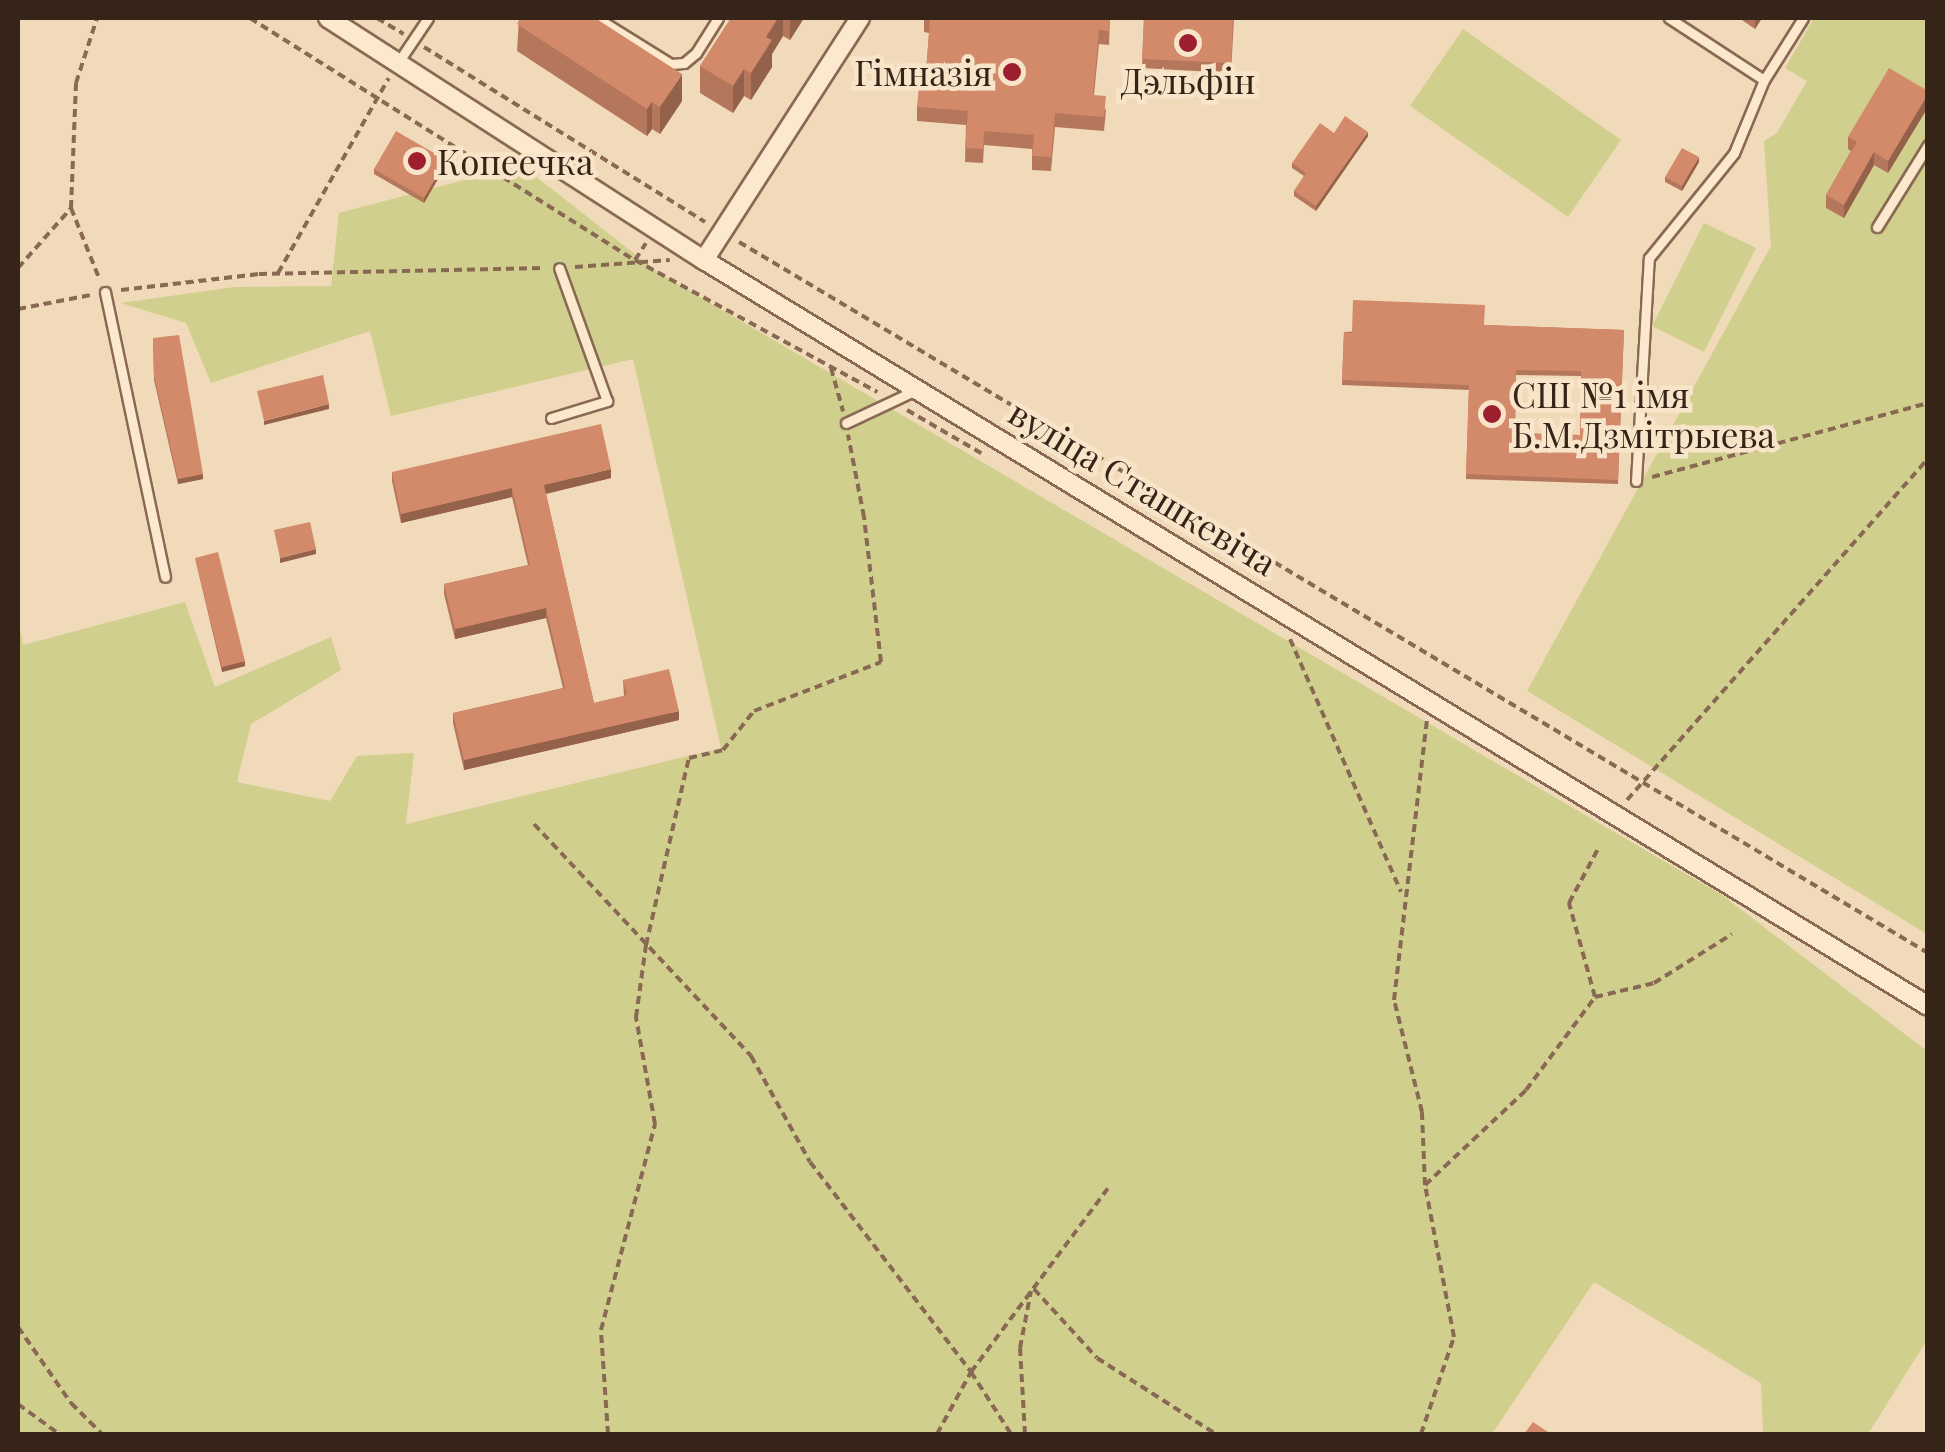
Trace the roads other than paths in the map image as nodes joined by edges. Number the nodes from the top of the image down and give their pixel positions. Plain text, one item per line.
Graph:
1 (328, 18) edge
2 (428, 18) edge
3 (597, 18) edge
4 (718, 18) edge
5 (860, 18) edge
6 (1669, 18) edge
7 (1804, 18) edge
8 (399, 61) junction
9 (1764, 80) junction
10 (1928, 146) edge
11 (1877, 227) dead end
12 (704, 260) junction
13 (559, 268) road end
14 (105, 292) road end
15 (918, 389) junction
16 (551, 418) dead end
17 (846, 423) road end
18 (1636, 482) road end
19 (165, 577) dead end
20 (1928, 1006) edge

1 - 8 street, вуліца Сташкевіча
2 - 8 lane
3 - 4 lane
5 - 12 street
6 - 9 lane
7 - 9 lane
8 - 12 street, вуліца Сташкевіча
9 - 18 lane
10 - 11 lane
12 - 15 street, вуліца Сташкевіча
13 - 16 lane
14 - 19 lane
15 - 17 lane
15 - 20 street, вуліца Сташкевіча

